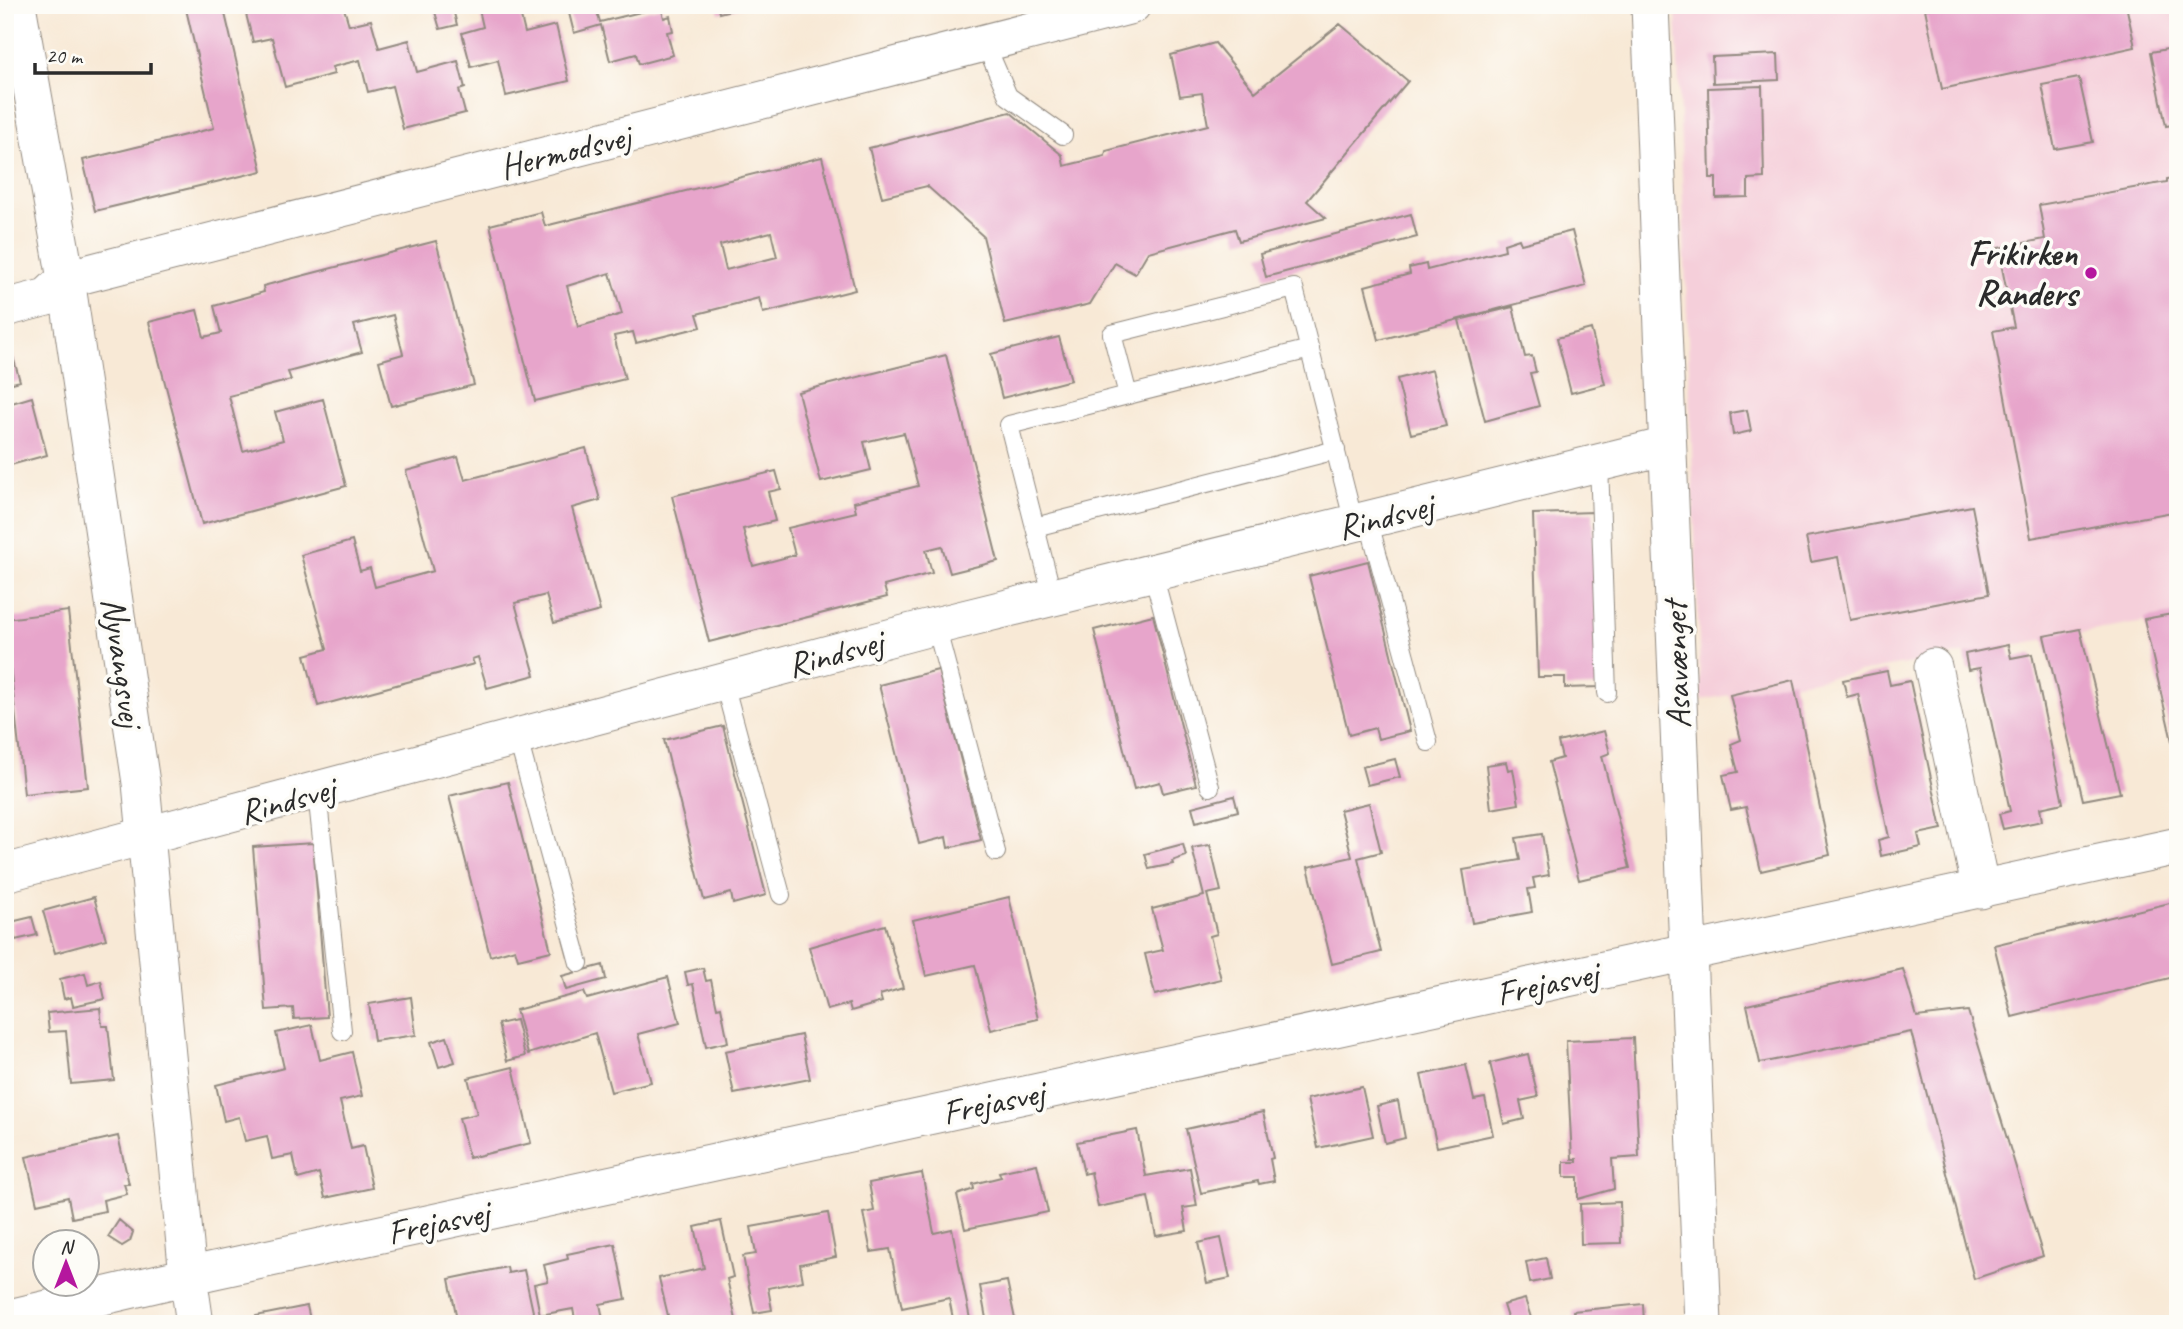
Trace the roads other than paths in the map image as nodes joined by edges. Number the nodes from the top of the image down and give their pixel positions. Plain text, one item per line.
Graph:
1 (17, 5) edge
2 (1132, 5) edge
3 (1650, 5) edge
4 (985, 43) junction
5 (1063, 135) dead end
6 (66, 279) junction
7 (5, 308) edge
8 (1310, 349) junction
9 (1128, 395) junction
10 (1667, 446) junction
11 (1336, 450) junction
12 (1599, 463) junction
13 (1361, 521) junction
14 (1035, 527) junction
15 (1153, 573) junction
16 (1053, 598) junction
17 (936, 626) junction
18 (1933, 667) dead end
19 (724, 683) junction
20 (1606, 693) dead end
21 (518, 738) junction
22 (1428, 742) dead end
23 (1210, 787) dead end
24 (317, 792) junction
25 (147, 838) junction
26 (2178, 846) edge
27 (996, 852) dead end
28 (5, 873) edge
29 (1981, 890) junction
30 (781, 895) dead end
31 (1688, 952) junction
32 (579, 963) dead end
33 (342, 1031) dead end
34 (188, 1276) junction
35 (5, 1320) edge
36 (195, 1324) edge
37 (1703, 1324) edge

1 - 6 street, Nyvangsvej
2 - 4 street, Hermodsvej
3 - 10 street, Asavænget
4 - 5 lane
4 - 6 street, Hermodsvej
6 - 7 street, Hermodsvej
6 - 25 street, Nyvangsvej
8 - 9 lane
8 - 9 lane
8 - 11 lane
9 - 14 lane
10 - 12 street, Rindsvej
10 - 31 street, Asavænget
11 - 13 lane
11 - 14 lane
12 - 13 street, Rindsvej
12 - 20 lane
13 - 15 street, Rindsvej
13 - 22 lane
14 - 16 lane
15 - 16 street, Rindsvej
15 - 23 lane
16 - 17 street, Rindsvej
17 - 19 street, Rindsvej
17 - 27 lane
18 - 29 street
19 - 21 street, Rindsvej
19 - 30 lane
21 - 24 street, Rindsvej
21 - 32 lane
24 - 25 street, Rindsvej
24 - 33 lane
25 - 28 street, Rindsvej
25 - 34 street, Nyvangsvej
26 - 29 street, Frejasvej
29 - 31 street, Frejasvej
31 - 34 street, Frejasvej
31 - 37 street, Asavænget
34 - 35 street, Frejasvej
34 - 36 street, Nyvangsvej

